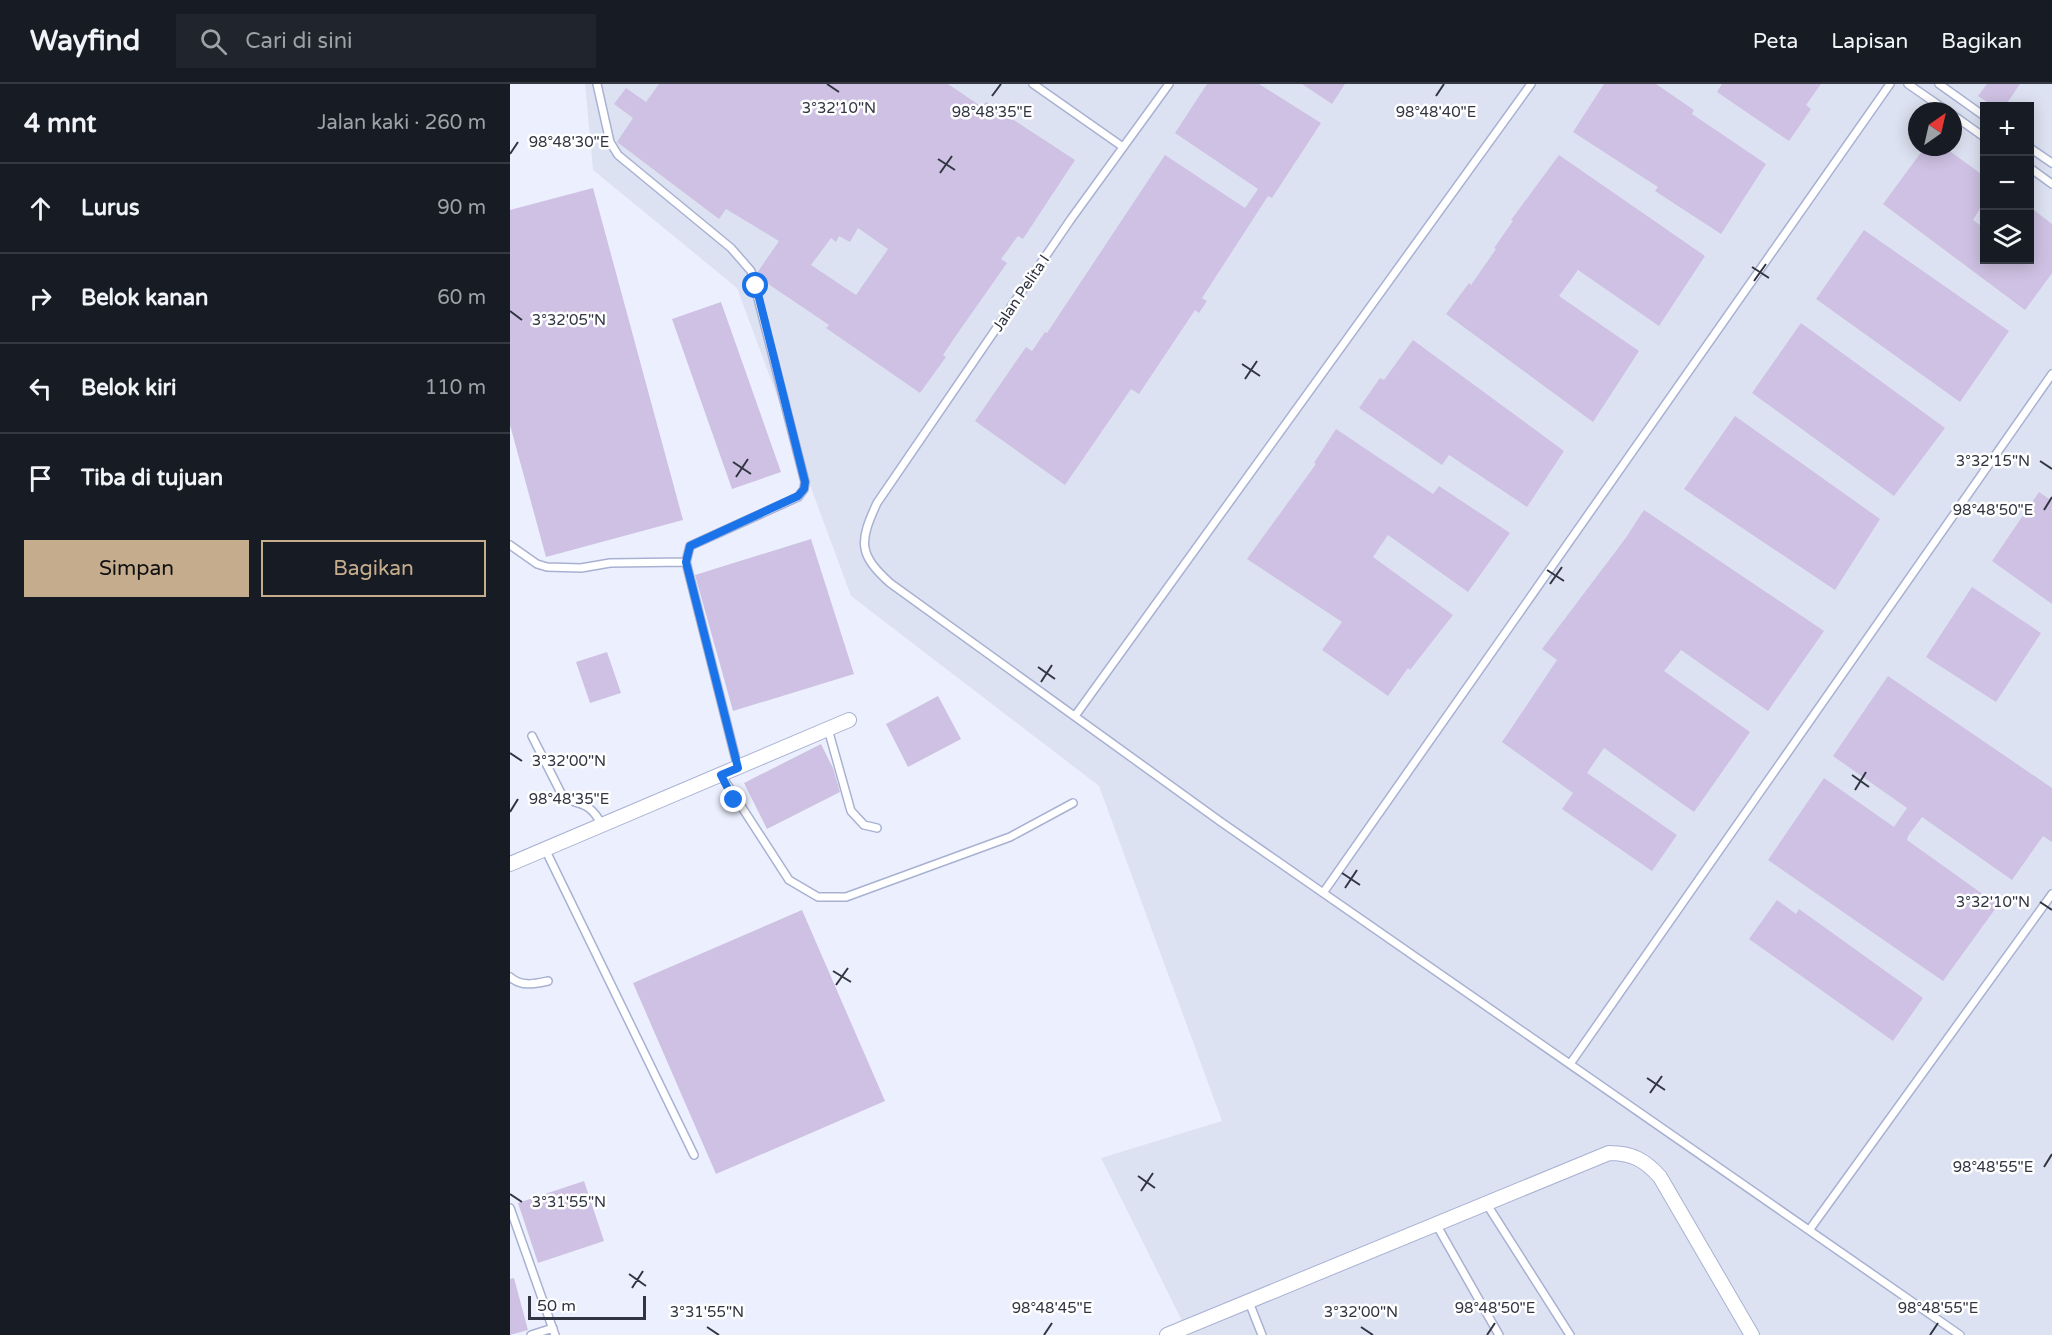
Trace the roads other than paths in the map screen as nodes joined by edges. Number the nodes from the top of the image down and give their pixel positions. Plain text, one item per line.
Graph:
1 (597, 84) edge
2 (1033, 84) edge
3 (1169, 84) edge
4 (1531, 84) edge
5 (1890, 84) edge
6 (1908, 84) edge
7 (1940, 84) edge
8 (1934, 102) edge
9 (1980, 113) edge
10 (1962, 121) edge
11 (1980, 133) edge
12 (1124, 147) junction
13 (2034, 151) edge
14 (2052, 164) edge
15 (2034, 171) edge
16 (2052, 184) edge
17 (2052, 374) edge
18 (510, 544) edge
19 (686, 562) junction
20 (1075, 716) junction
21 (849, 720) dead end
22 (828, 729) junction
23 (532, 736) dead end
24 (738, 768) junction
25 (721, 775) junction
26 (1073, 803) dead end
27 (602, 825) junction
28 (877, 828) dead end
29 (546, 851) junction
30 (510, 864) edge
31 (1323, 893) junction
32 (2052, 894) edge
33 (510, 977) edge
34 (548, 981) dead end
35 (1570, 1064) junction
36 (694, 1155) dead end
37 (1486, 1203) junction
38 (510, 1208) edge
39 (1436, 1224) junction
40 (1810, 1229) junction
41 (1249, 1302) junction
42 (554, 1332) edge
43 (531, 1335) edge
44 (1167, 1335) edge
45 (1262, 1335) edge
46 (1499, 1335) edge
47 (1570, 1335) edge
48 (1752, 1335) edge
49 (1960, 1335) edge

1 - 19 lane
2 - 12 lane
3 - 12 lane, Jalan Pelita I
4 - 20 lane
5 - 31 lane
6 - 8 lane
7 - 9 lane
10 - 11 lane
12 - 20 lane, Jalan Pelita I
13 - 14 lane
15 - 16 lane
17 - 35 lane
18 - 19 lane
19 - 24 lane
20 - 31 lane, Jalan Pelita I
21 - 22 street
22 - 24 street
22 - 28 lane
23 - 27 lane
24 - 25 street
25 - 26 lane
25 - 27 street
27 - 29 street
29 - 30 street
29 - 36 lane
31 - 35 lane, Jalan Pelita I
32 - 40 lane
33 - 34 lane
35 - 40 lane, Jalan Pelita I
37 - 39 street
37 - 47 lane
37 - 48 street
38 - 42 lane
39 - 41 street
39 - 46 lane
40 - 49 lane, Jalan Pelita I
41 - 44 street
41 - 45 lane
42 - 43 lane

